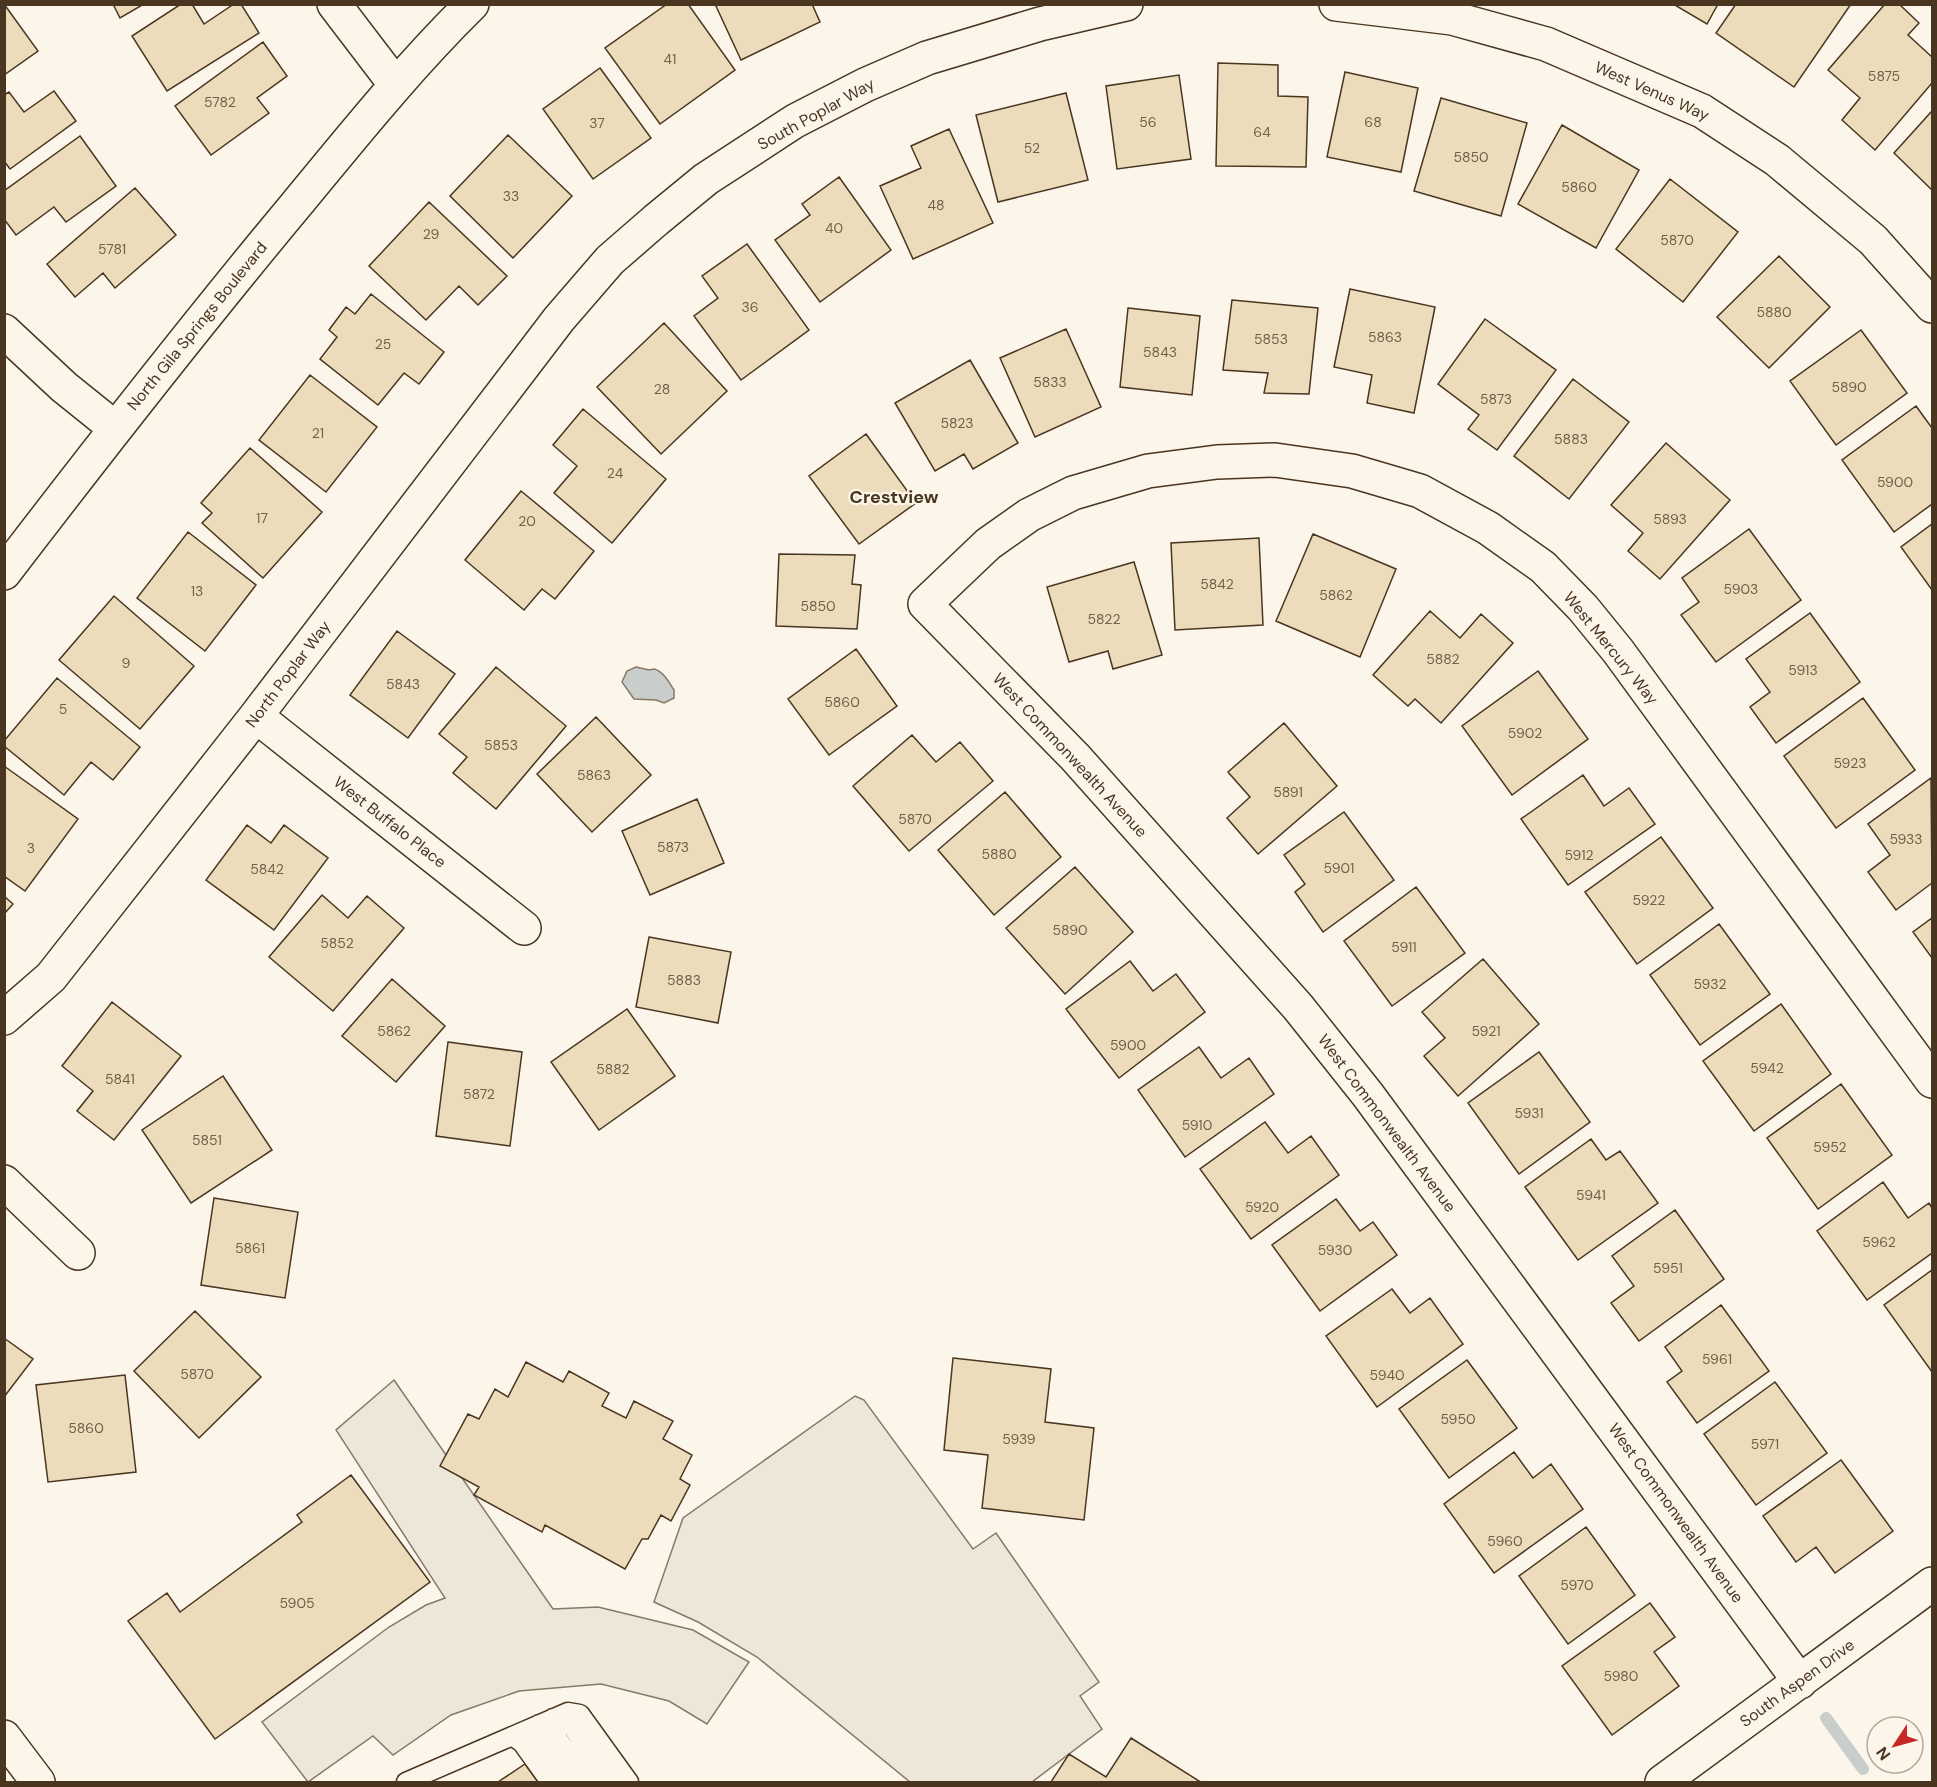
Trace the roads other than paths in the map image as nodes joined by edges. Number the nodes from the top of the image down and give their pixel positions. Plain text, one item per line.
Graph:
1 (334, 4) edge
2 (472, 4) edge
3 (1126, 4) edge
4 (1336, 4) edge
5 (1454, 11) edge
6 (395, 84) junction
7 (1932, 306) edge
8 (559, 319) joint
9 (4, 331) edge
10 (115, 428) junction
11 (4, 573) edge
12 (925, 604) joint
13 (256, 716) junction
14 (524, 928) dead end
15 (4, 1018) edge
16 (1932, 1081) edge
17 (4, 1182) edge
18 (78, 1253) dead end
19 (1932, 1584) edge
20 (1800, 1682) junction
21 (532, 1727) junction
22 (4, 1737) edge
23 (38, 1782) edge
24 (406, 1782) edge
25 (550, 1782) edge
26 (568, 1782) edge
27 (590, 1782) edge
28 (611, 1782) edge
29 (629, 1782) edge
30 (1662, 1782) edge

1 - 6 street
2 - 6 street, North Gila Springs Boulevard
3 - 8 street, South Poplar Way
4 - 5 street
5 - 7 street, West Venus Way
6 - 10 street, North Gila Springs Boulevard
8 - 13 street, North Poplar Way
9 - 10 street
10 - 11 street, North Gila Springs Boulevard
12 - 16 street, West Mercury Way
12 - 20 street, West Commonwealth Avenue
13 - 14 street, West Buffalo Place
13 - 15 street, North Poplar Way
17 - 18 street
19 - 20 street, South Aspen Drive
20 - 30 street, South Aspen Drive
21 - 24 lane
21 - 25 lane
21 - 26 lane
21 - 27 lane
21 - 28 lane
21 - 29 lane
22 - 23 street

